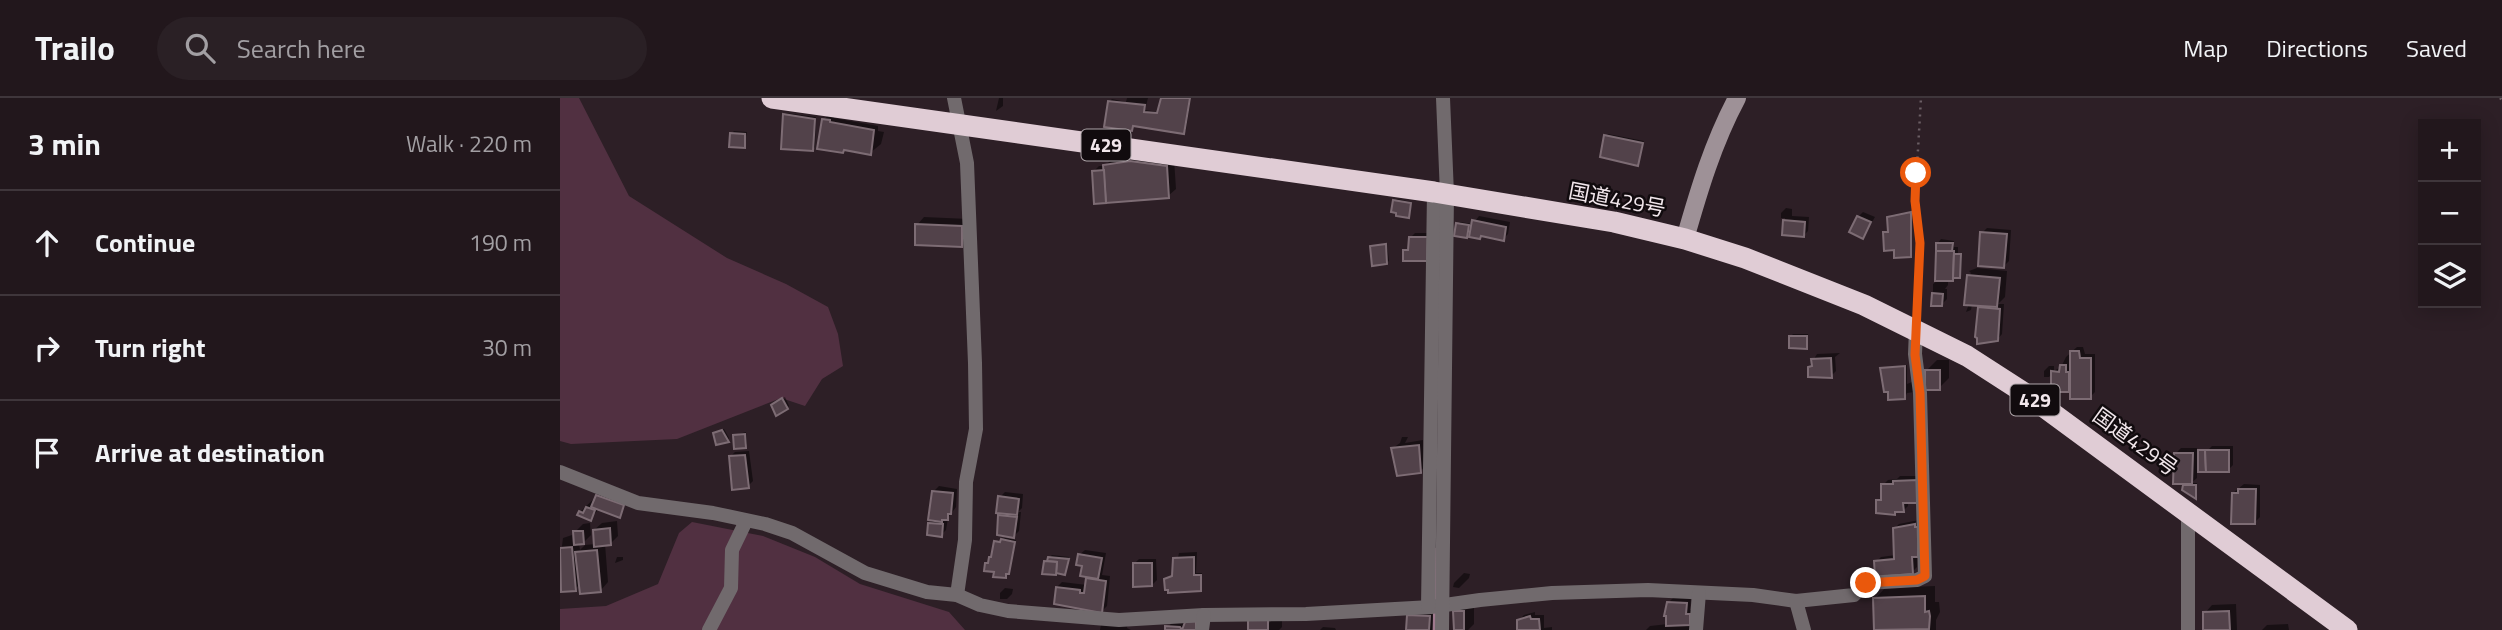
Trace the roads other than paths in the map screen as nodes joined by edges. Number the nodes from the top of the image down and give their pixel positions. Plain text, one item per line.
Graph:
1 (772, 98) edge
2 (954, 98) edge
3 (1443, 98) edge
4 (1737, 98) edge
5 (960, 124) junction
6 (1441, 194) junction
7 (1685, 239) junction
8 (1916, 330) junction
9 (560, 472) edge
10 (2189, 512) junction
11 (746, 522) junction
12 (1699, 593) junction
13 (957, 595) junction
14 (1796, 601) junction
15 (1435, 606) junction
16 (1203, 623) edge
17 (709, 630) edge
18 (1442, 630) edge
19 (1696, 630) edge
20 (1804, 630) edge
21 (2188, 630) edge
22 (2347, 630) edge

1 - 5 highway, 国道429号 / 429
2 - 5 street
3 - 6 street
4 - 7 main road
5 - 6 highway, 国道429号 / 429
5 - 13 street
6 - 7 highway, 国道429号 / 429
6 - 15 street
7 - 8 highway, 国道429号 / 429
8 - 10 highway, 国道429号 / 429
8 - 14 street
9 - 11 street
10 - 21 street
10 - 22 highway, 国道429号 / 429
11 - 13 street
11 - 17 street
12 - 14 street
12 - 15 street
12 - 19 street
13 - 16 street
14 - 20 street
15 - 16 street
15 - 18 street

